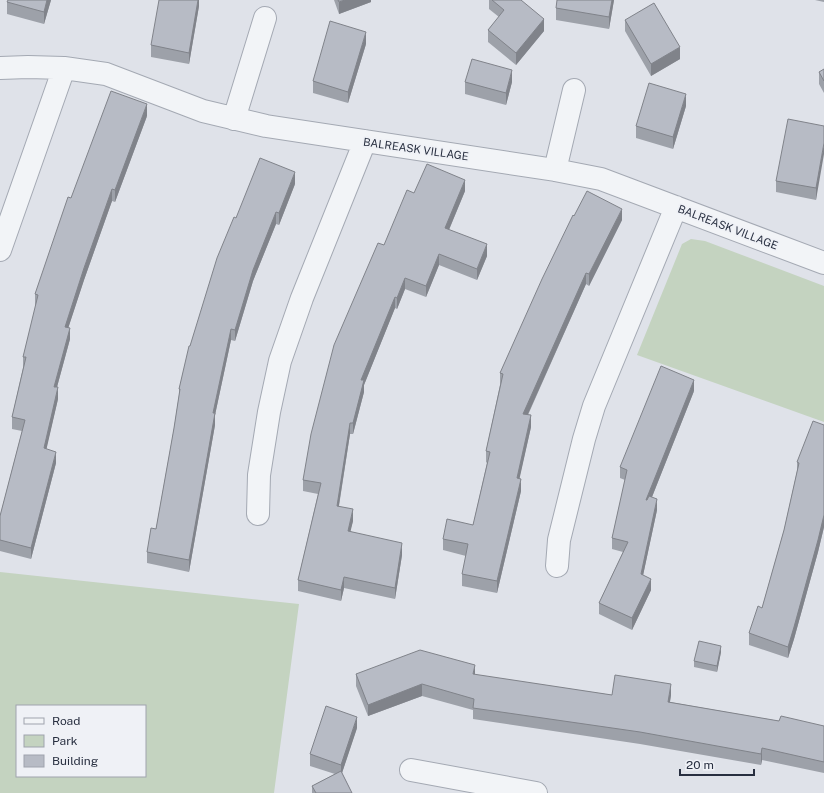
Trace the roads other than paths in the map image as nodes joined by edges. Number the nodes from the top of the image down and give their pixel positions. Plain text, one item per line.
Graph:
1 (265, 18) dead end
2 (0, 68) edge
3 (64, 68) junction
4 (574, 90) dead end
5 (234, 119) junction
6 (365, 141) junction
7 (555, 170) junction
8 (676, 207) junction
9 (0, 250) edge
10 (824, 263) edge
11 (258, 514) dead end
12 (557, 566) dead end
13 (411, 770) dead end
14 (536, 793) edge

1 - 5 street
2 - 3 street, BALREASK VILLAGE
3 - 5 street, BALREASK VILLAGE
3 - 9 street
4 - 7 street
5 - 6 street, BALREASK VILLAGE
6 - 7 street, BALREASK VILLAGE
6 - 11 street
7 - 8 street, BALREASK VILLAGE
8 - 10 street, BALREASK VILLAGE
8 - 12 street
13 - 14 street

